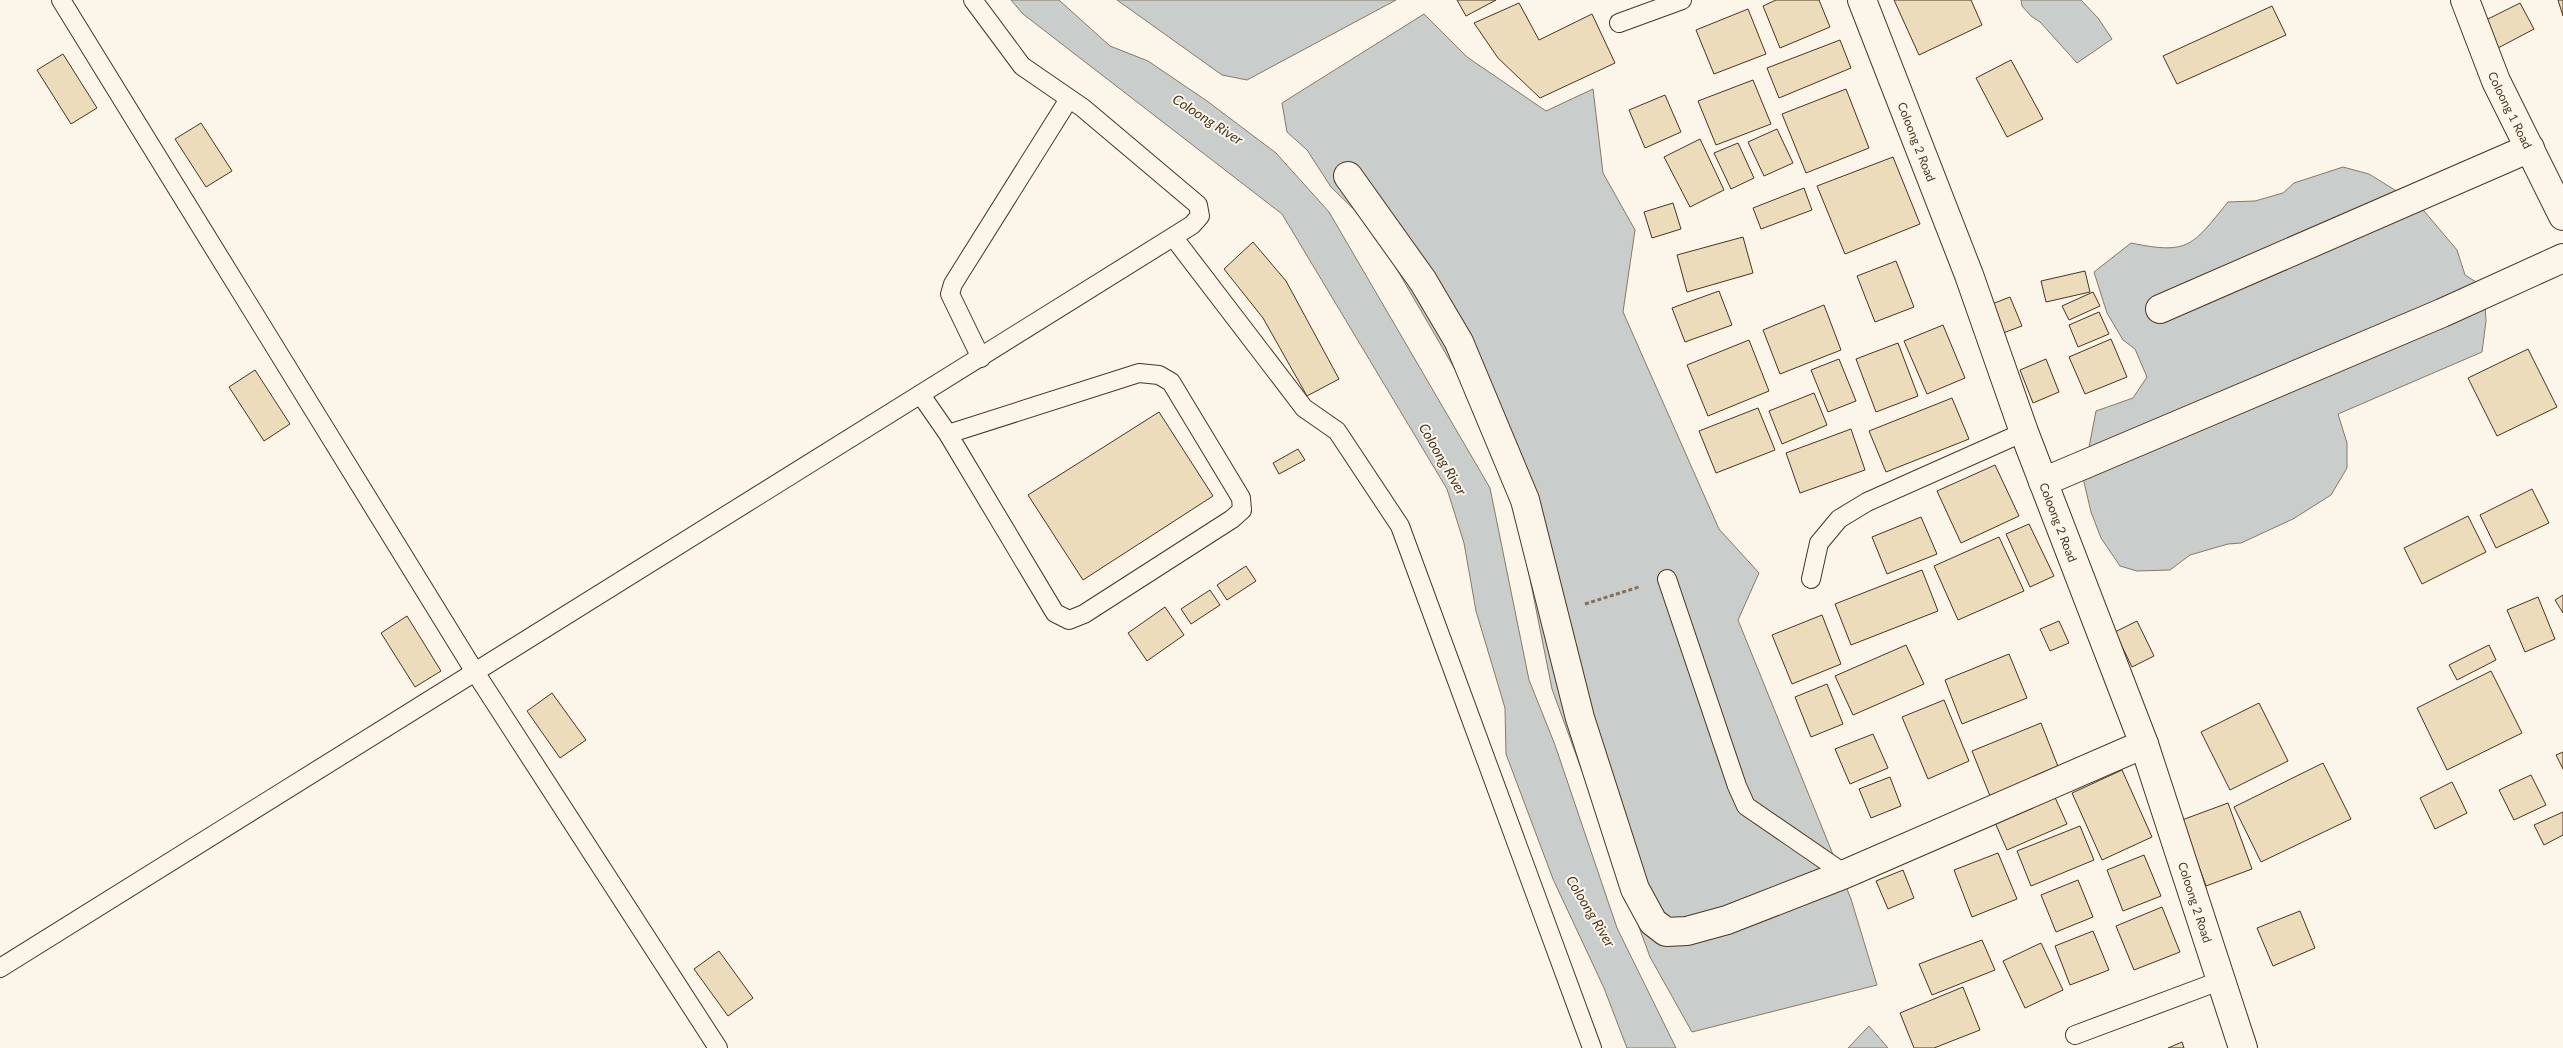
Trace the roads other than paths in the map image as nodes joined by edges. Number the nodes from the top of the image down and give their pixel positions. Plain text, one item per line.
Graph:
1 (61, 0) edge
2 (973, 0) edge
3 (1682, 0) edge
4 (1862, 0) edge
5 (2465, 0) edge
6 (1619, 23) dead end
7 (1069, 99) junction
8 (2530, 148) junction
9 (1348, 176) dead end
10 (2563, 216) edge
11 (1174, 238) junction
12 (2563, 258) edge
13 (2160, 309) dead end
14 (981, 358) junction
15 (922, 395) junction
16 (2024, 432) junction
17 (948, 434) junction
18 (2043, 482) junction
19 (1667, 579) road end
20 (1811, 579) dead end
21 (475, 672) junction
22 (2144, 744) junction
23 (1845, 874) junction
24 (0, 968) edge
25 (2222, 980) junction
26 (2075, 1035) dead end
27 (718, 1048) edge
28 (1592, 1048) edge
29 (2244, 1048) edge

1 - 21 lane
2 - 7 lane
3 - 6 lane
4 - 16 street, Coloong 2 Road
5 - 8 street, Coloong 1 Road
7 - 11 lane
7 - 14 lane
8 - 10 street, Coloong 1 Road
8 - 13 street
9 - 23 street
11 - 14 lane
11 - 28 lane
12 - 18 street
14 - 15 lane
15 - 17 lane
15 - 21 lane
16 - 18 street, Coloong 2 Road
16 - 20 lane
17 - 17 lane
18 - 22 street, Coloong 2 Road
19 - 23 lane
21 - 24 lane
21 - 27 lane
22 - 23 street
22 - 25 street, Coloong 2 Road
25 - 26 lane
25 - 29 street, Coloong 2 Road

